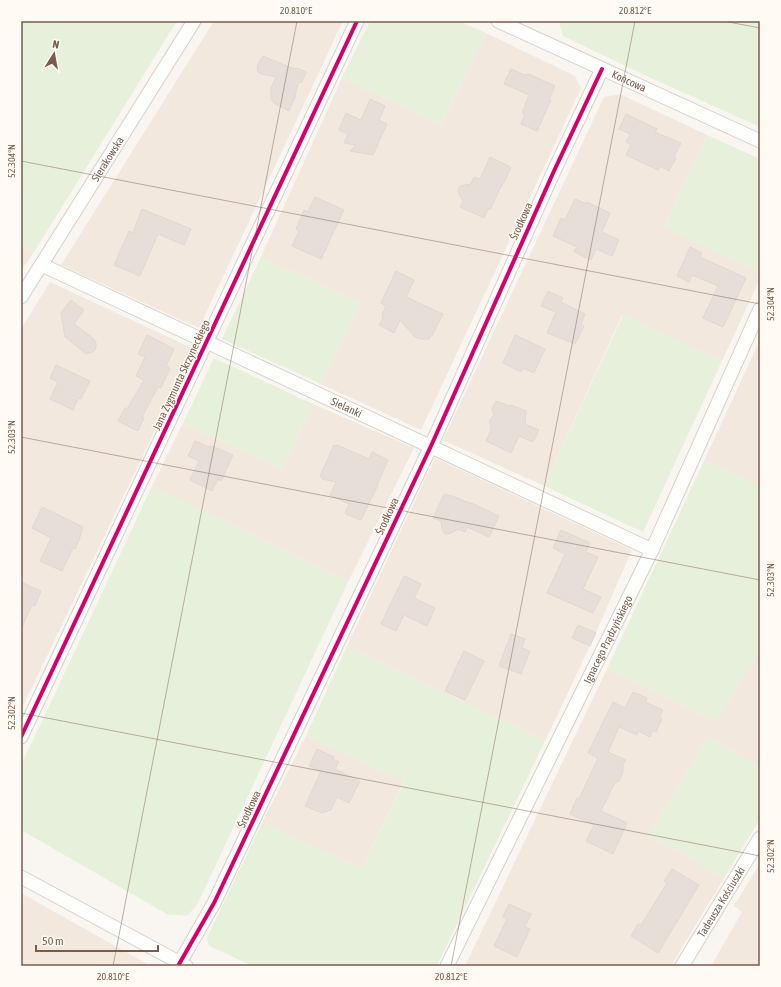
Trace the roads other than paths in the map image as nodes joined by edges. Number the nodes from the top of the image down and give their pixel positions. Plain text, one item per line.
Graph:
1 (194, 21) edge
2 (357, 21) edge
3 (498, 21) edge
4 (602, 69) junction
5 (760, 141) edge
6 (42, 264) junction
7 (21, 297) edge
8 (760, 309) edge
9 (207, 341) junction
10 (431, 446) junction
11 (652, 550) junction
12 (21, 737) edge
13 (760, 838) edge
14 (21, 877) edge
15 (181, 965) edge
16 (447, 966) edge
17 (682, 966) edge

1 - 6 street, Sierakowska
2 - 9 street, Jana Zygmunta Skrzyneckiego
3 - 4 street, Końcowa
4 - 5 street, Końcowa
4 - 10 street, Środkowa
6 - 7 street, Sierakowska
6 - 9 street, Sielanki
8 - 11 street, Ignacego Prądzyńskiego
9 - 10 street, Sielanki
9 - 12 street, Jana Zygmunta Skrzyneckiego
10 - 11 street, Sielanki
10 - 15 street, Środkowa
11 - 16 street, Ignacego Prądzyńskiego
13 - 17 street, Tadeusza Kościuszki
14 - 15 street

